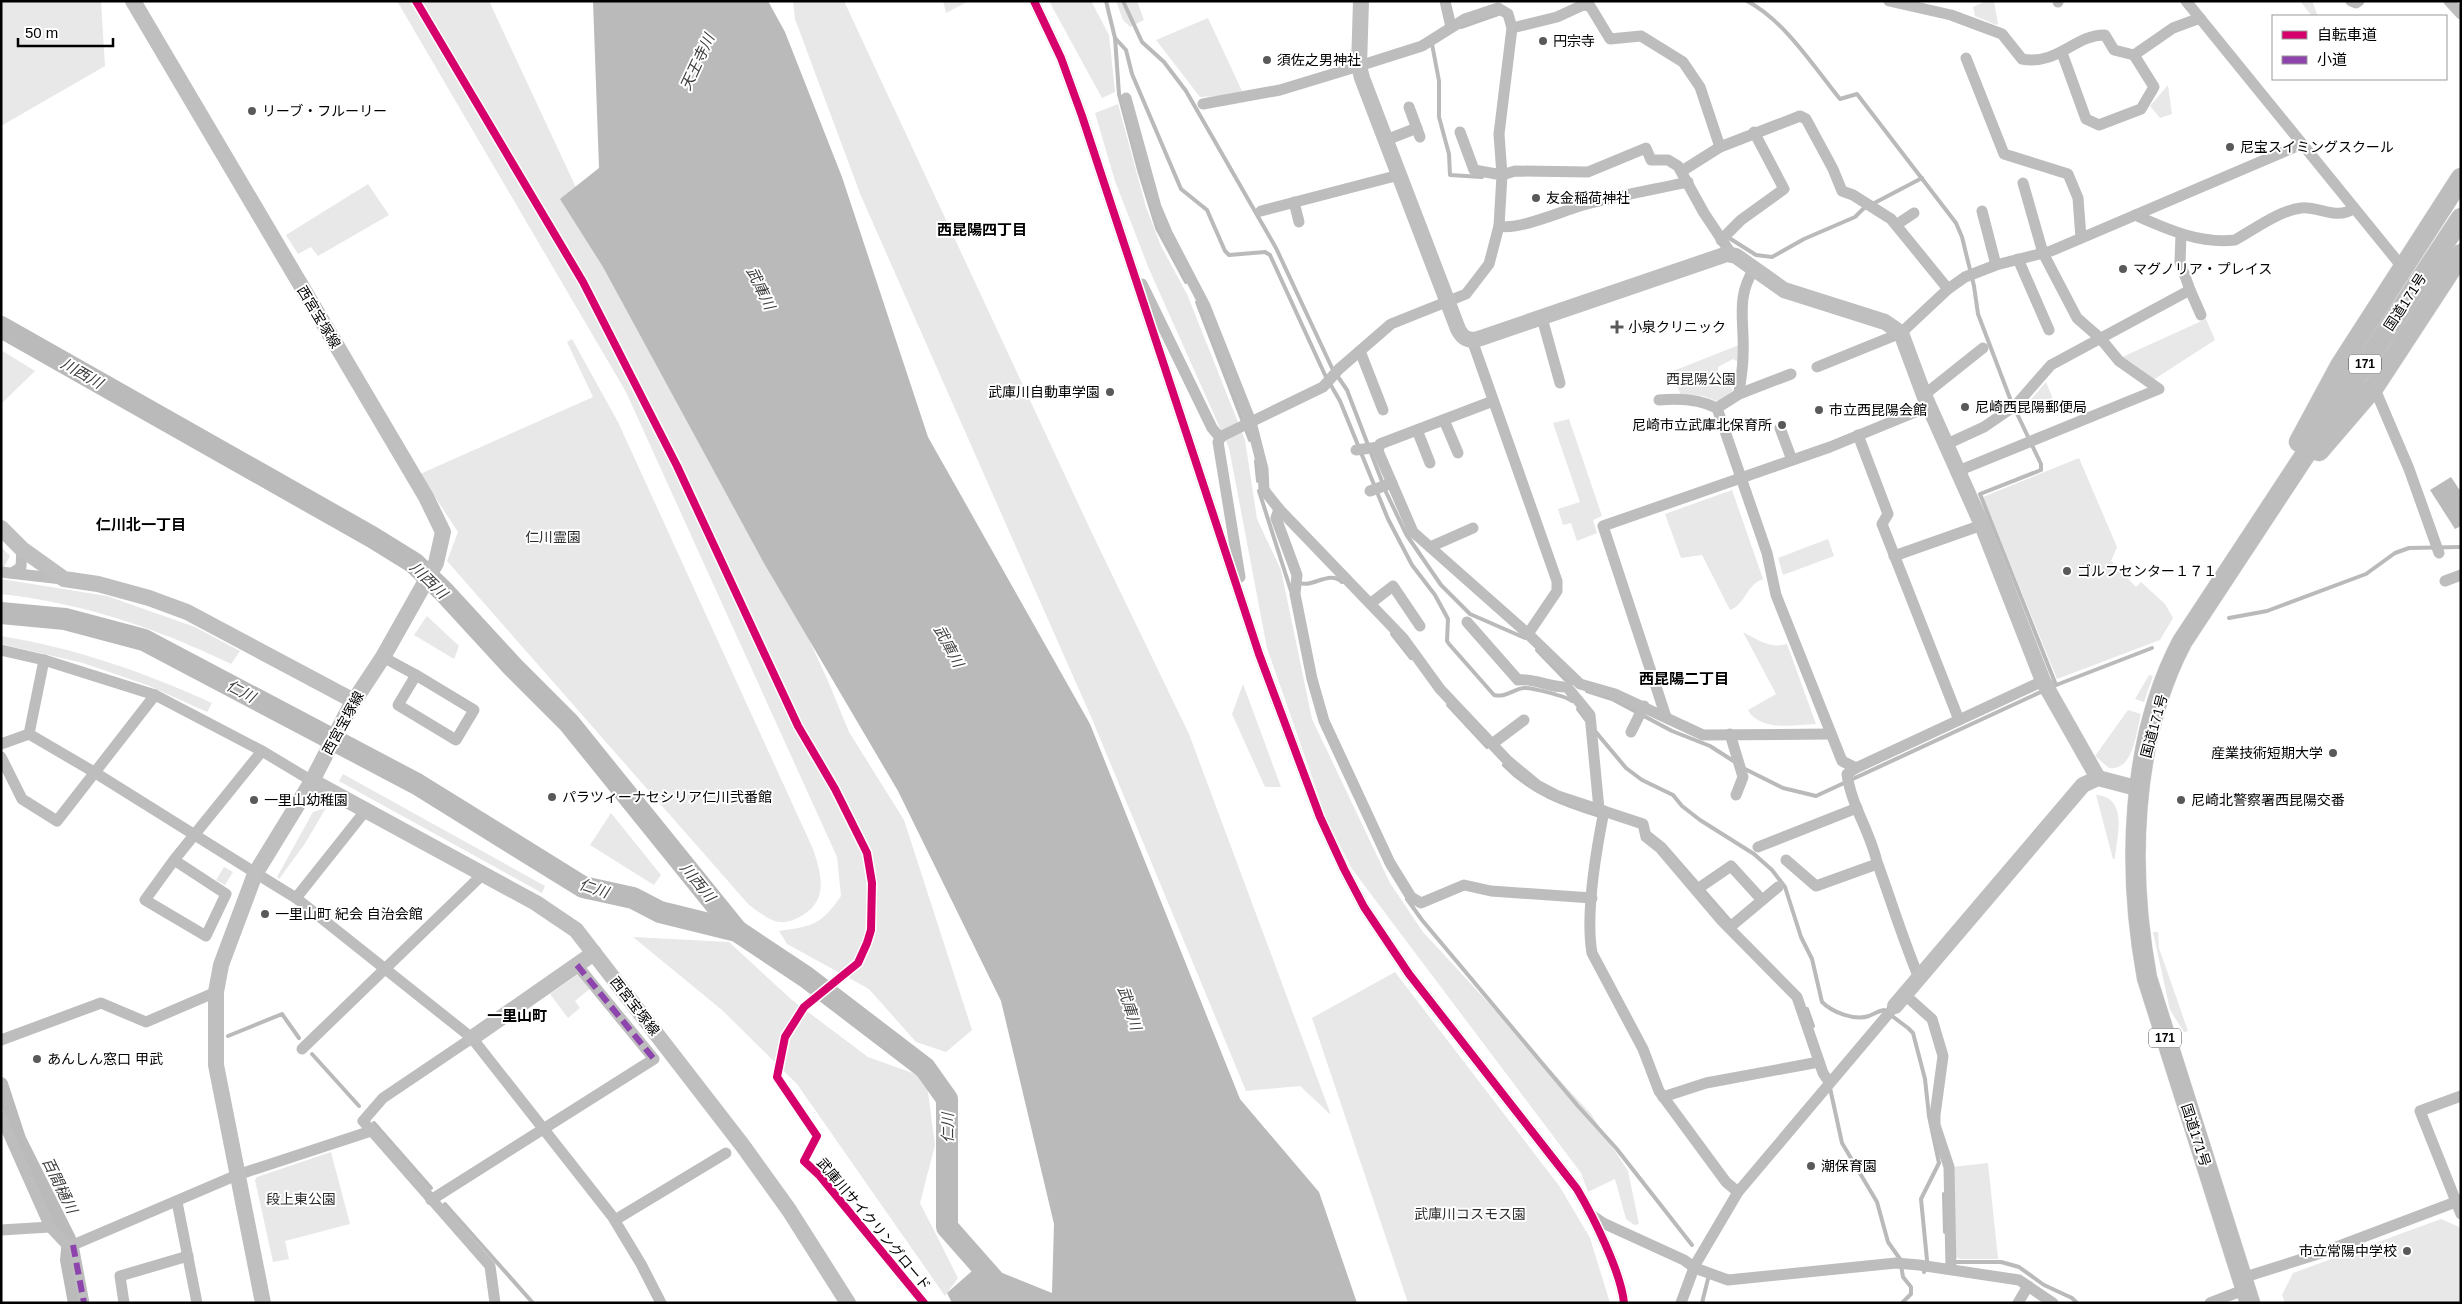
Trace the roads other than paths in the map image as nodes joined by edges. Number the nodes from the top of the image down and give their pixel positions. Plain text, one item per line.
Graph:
1 (133, 1) edge
2 (1034, 1) edge
3 (1361, 1) edge
4 (1445, 1) edge
5 (1889, 1) edge
6 (2186, 1) edge
7 (2351, 1) edge
8 (2359, 1) edge
9 (2449, 1) edge
10 (1498, 5) edge
11 (2461, 14) edge
12 (2200, 18) junction
13 (1451, 27) junction
14 (1512, 28) junction
15 (2062, 53) junction
16 (2134, 55) junction
17 (1966, 58) dead end
18 (1360, 66) junction
19 (1126, 98) dead end
20 (1203, 104) dead end
21 (1409, 107) dead end
22 (1460, 132) dead end
23 (1754, 132) junction
24 (1386, 140) junction
25 (2302, 144) junction
26 (1720, 147) junction
27 (1682, 171) junction
28 (1399, 175) junction
29 (1502, 176) junction
30 (2461, 178) edge
31 (1688, 182) junction
32 (2023, 183) dead end
33 (1294, 202) junction
34 (2354, 208) junction
35 (1261, 211) dead end
36 (1982, 211) dead end
37 (1914, 213) dead end
38 (2135, 215) junction
39 (2461, 218) edge
40 (1299, 222) dead end
41 (1896, 225) junction
42 (1499, 226) junction
43 (2181, 235) junction
44 (2081, 238) junction
45 (1721, 240) junction
46 (2043, 253) junction
47 (2461, 254) edge
48 (1732, 255) junction
49 (2018, 259) junction
50 (1996, 265) junction
51 (2403, 268) junction
52 (1754, 269) junction
53 (1134, 272) junction
54 (1948, 290) junction
55 (2190, 290) junction
56 (1447, 301) junction
57 (2202, 314) dead end
58 (1542, 318) junction
59 (2049, 330) dead end
60 (1901, 333) junction
61 (2101, 339) junction
62 (1472, 340) junction
63 (1983, 348) dead end
64 (1360, 351) junction
65 (1817, 367) dead end
66 (1791, 374) dead end
67 (1560, 383) dead end
68 (2374, 387) junction
69 (1738, 394) junction
70 (1659, 400) dead end
71 (1493, 401) junction
72 (1927, 401) junction
73 (1717, 408) junction
74 (1383, 410) dead end
75 (1444, 420) junction
76 (1250, 422) junction
77 (1780, 428) dead end
78 (1417, 430) junction
79 (1858, 435) junction
80 (1222, 436) junction
81 (1947, 444) junction
82 (1379, 447) junction
83 (1356, 450) dead end
84 (1458, 453) dead end
85 (1792, 460) junction
86 (1430, 463) dead end
87 (1958, 471) junction
88 (1741, 479) junction
89 (1390, 483) junction
90 (1370, 491) dead end
91 (2269, 509) junction
92 (1278, 513) junction
93 (1982, 526) junction
94 (1, 528) edge
95 (1472, 528) dead end
96 (1430, 547) junction
97 (2437, 547) dead end
98 (22, 549) junction
99 (1894, 556) junction
100 (7, 572) edge
101 (2461, 574) edge
102 (64, 579) junction
103 (2445, 581) dead end
104 (1242, 602) junction
105 (1371, 604) junction
106 (1467, 622) dead end
107 (1420, 626) dead end
108 (1528, 634) junction
109 (1, 650) edge
110 (383, 656) junction
111 (44, 660) junction
112 (416, 675) junction
113 (2043, 681) junction
114 (1578, 689) junction
115 (155, 695) junction
116 (352, 704) junction
117 (1642, 708) junction
118 (1666, 717) junction
119 (1524, 720) dead end
120 (1959, 720) junction
121 (1633, 727) dead end
122 (29, 734) junction
123 (1831, 734) junction
124 (1732, 739) junction
125 (1, 744) edge
126 (1492, 744) junction
127 (262, 750) junction
128 (1, 757) edge
129 (1856, 768) junction
130 (94, 772) junction
131 (2098, 778) junction
132 (313, 779) junction
133 (2140, 789) junction
134 (1736, 795) dead end
135 (1857, 808) junction
136 (366, 810) junction
137 (1602, 813) junction
138 (194, 836) junction
139 (1758, 847) dead end
140 (174, 860) junction
141 (1786, 860) dead end
142 (1878, 864) junction
143 (255, 874) junction
144 (482, 875) junction
145 (1778, 887) dead end
146 (1700, 888) junction
147 (296, 898) junction
148 (1592, 898) junction
149 (1762, 900) junction
150 (1732, 925) junction
151 (594, 953) junction
152 (577, 965) junction
153 (385, 968) junction
154 (1919, 978) junction
155 (216, 992) junction
156 (1899, 1000) junction
157 (472, 1038) junction
158 (1, 1040) edge
159 (302, 1049) dead end
160 (1826, 1076) junction
161 (2461, 1096) edge
162 (1663, 1097) junction
163 (1, 1116) edge
164 (545, 1128) junction
165 (371, 1131) junction
166 (4, 1134) edge
167 (726, 1153) dead end
168 (237, 1175) junction
169 (1738, 1192) junction
170 (431, 1200) junction
171 (2458, 1201) edge
172 (177, 1202) junction
173 (2461, 1214) edge
174 (1593, 1216) junction
175 (615, 1220) junction
176 (50, 1227) junction
177 (1, 1230) edge
178 (73, 1245) junction
179 (188, 1256) junction
180 (1952, 1264) junction
181 (1695, 1268) junction
182 (2028, 1286) junction
183 (2246, 1290) edge
184 (84, 1303) edge
185 (124, 1303) edge
186 (197, 1303) edge
187 (263, 1303) edge
188 (495, 1303) edge
189 (661, 1303) edge
190 (848, 1303) edge
191 (1624, 1303) edge
192 (1681, 1303) edge
193 (2018, 1303) edge
194 (2053, 1303) edge
195 (2210, 1303) edge

1 - 110 street, 西宮宝塚線
2 - 53 street
3 - 18 street
4 - 13 street
5 - 15 street
6 - 12 street
7 - 8 street
9 - 11 street
10 - 13 street
10 - 14 street
12 - 16 street
12 - 25 street
13 - 18 street
14 - 26 street
14 - 29 street
15 - 16 street
15 - 16 street
17 - 44 street
18 - 20 street
18 - 24 street
19 - 76 street
21 - 24 street
22 - 29 street
23 - 26 street
23 - 41 street
23 - 45 street
24 - 28 street
25 - 34 street
25 - 38 street
26 - 27 street
27 - 29 street
27 - 31 street
28 - 33 street
28 - 56 street
29 - 42 street
30 - 51 highway
31 - 42 street
31 - 45 street
32 - 46 street
33 - 35 street
33 - 40 street
34 - 43 street
34 - 51 street
36 - 50 street
37 - 41 street
38 - 43 street
38 - 44 street
39 - 91 highway, 国道171号 / 171
41 - 54 street
42 - 56 street
43 - 55 street
44 - 46 street
45 - 48 street
46 - 49 street
46 - 61 street
47 - 68 highway
48 - 52 street
48 - 58 street
49 - 50 street
49 - 59 street
50 - 54 street
51 - 91 highway
52 - 60 street
52 - 69 street
53 - 80 street
53 - 104 street
54 - 60 street
55 - 57 street
55 - 61 street
56 - 62 street
56 - 64 street
58 - 62 street
58 - 67 street
60 - 65 street
60 - 72 street
61 - 81 street
61 - 87 street
62 - 71 street
63 - 72 street
64 - 74 street
64 - 76 street
66 - 69 street
68 - 91 highway
68 - 97 street
69 - 73 street
70 - 73 street
71 - 75 street
71 - 108 street
72 - 79 street
72 - 81 street
73 - 88 street
75 - 78 street
75 - 84 street
76 - 80 street
76 - 92 street
77 - 85 street
78 - 82 street
78 - 86 street
79 - 85 street
79 - 99 street
80 - 104 street
81 - 87 street
82 - 83 street
82 - 89 street
85 - 88 street
87 - 93 street
88 - 118 street
88 - 123 street
89 - 90 street
89 - 96 street
91 - 133 highway, 国道171号 / 171
92 - 105 street
92 - 148 street
93 - 99 street
93 - 113 street
94 - 98 street
95 - 96 street
96 - 108 street
98 - 100 street
98 - 102 street
99 - 120 street
100 - 102 street
101 - 103 street
102 - 116 street
104 - 174 street
105 - 107 street
105 - 126 street
106 - 114 street
108 - 114 street
109 - 111 street
110 - 112 street
110 - 116 street, 西宮宝塚線
111 - 115 street
111 - 122 street
112 - 112 street
113 - 120 street
113 - 131 street
114 - 117 street
114 - 137 street
115 - 127 street
115 - 130 street
116 - 132 street, 西宮宝塚線
117 - 118 street
117 - 121 street
118 - 124 street
119 - 126 street
120 - 129 street
122 - 125 street
122 - 130 street
123 - 124 street
123 - 129 street
124 - 134 street
126 - 137 street
127 - 132 street
127 - 138 street
128 - 130 street
129 - 135 street
130 - 138 street
131 - 133 street
131 - 154 street
132 - 136 street, 西宮宝塚線
132 - 143 street
133 - 183 highway, 国道171号 / 171
135 - 139 street
135 - 142 street
136 - 144 street, 西宮宝塚線
136 - 147 street
137 - 146 street
137 - 148 street
138 - 140 street
138 - 143 street
140 - 140 street
141 - 142 street
142 - 154 street
143 - 147 street
143 - 155 street
144 - 151 street, 西宮宝塚線
144 - 153 street
145 - 149 street
146 - 149 street
146 - 150 street
147 - 153 street
148 - 162 street
149 - 150 street
150 - 160 street
151 - 152 street
151 - 190 street, 西宮宝塚線
152 - 157 street
152 - 164 street
153 - 157 street
153 - 159 street
154 - 156 street
155 - 158 street
155 - 168 street
156 - 160 street
156 - 180 street
157 - 164 street
157 - 165 street
160 - 162 street
160 - 169 street
161 - 171 street
162 - 169 street
163 - 166 street
164 - 170 street
164 - 175 street
165 - 168 street
165 - 170 street
166 - 176 street
167 - 175 street
168 - 172 street
168 - 187 street
169 - 181 street
170 - 188 street
171 - 173 street
171 - 183 street
172 - 178 street
172 - 179 street
174 - 181 street
174 - 191 street
175 - 189 street
176 - 177 street
176 - 178 street
178 - 184 street
179 - 185 street
179 - 186 street
180 - 181 street
180 - 182 street
181 - 192 street
182 - 193 street
182 - 194 street
183 - 195 street

